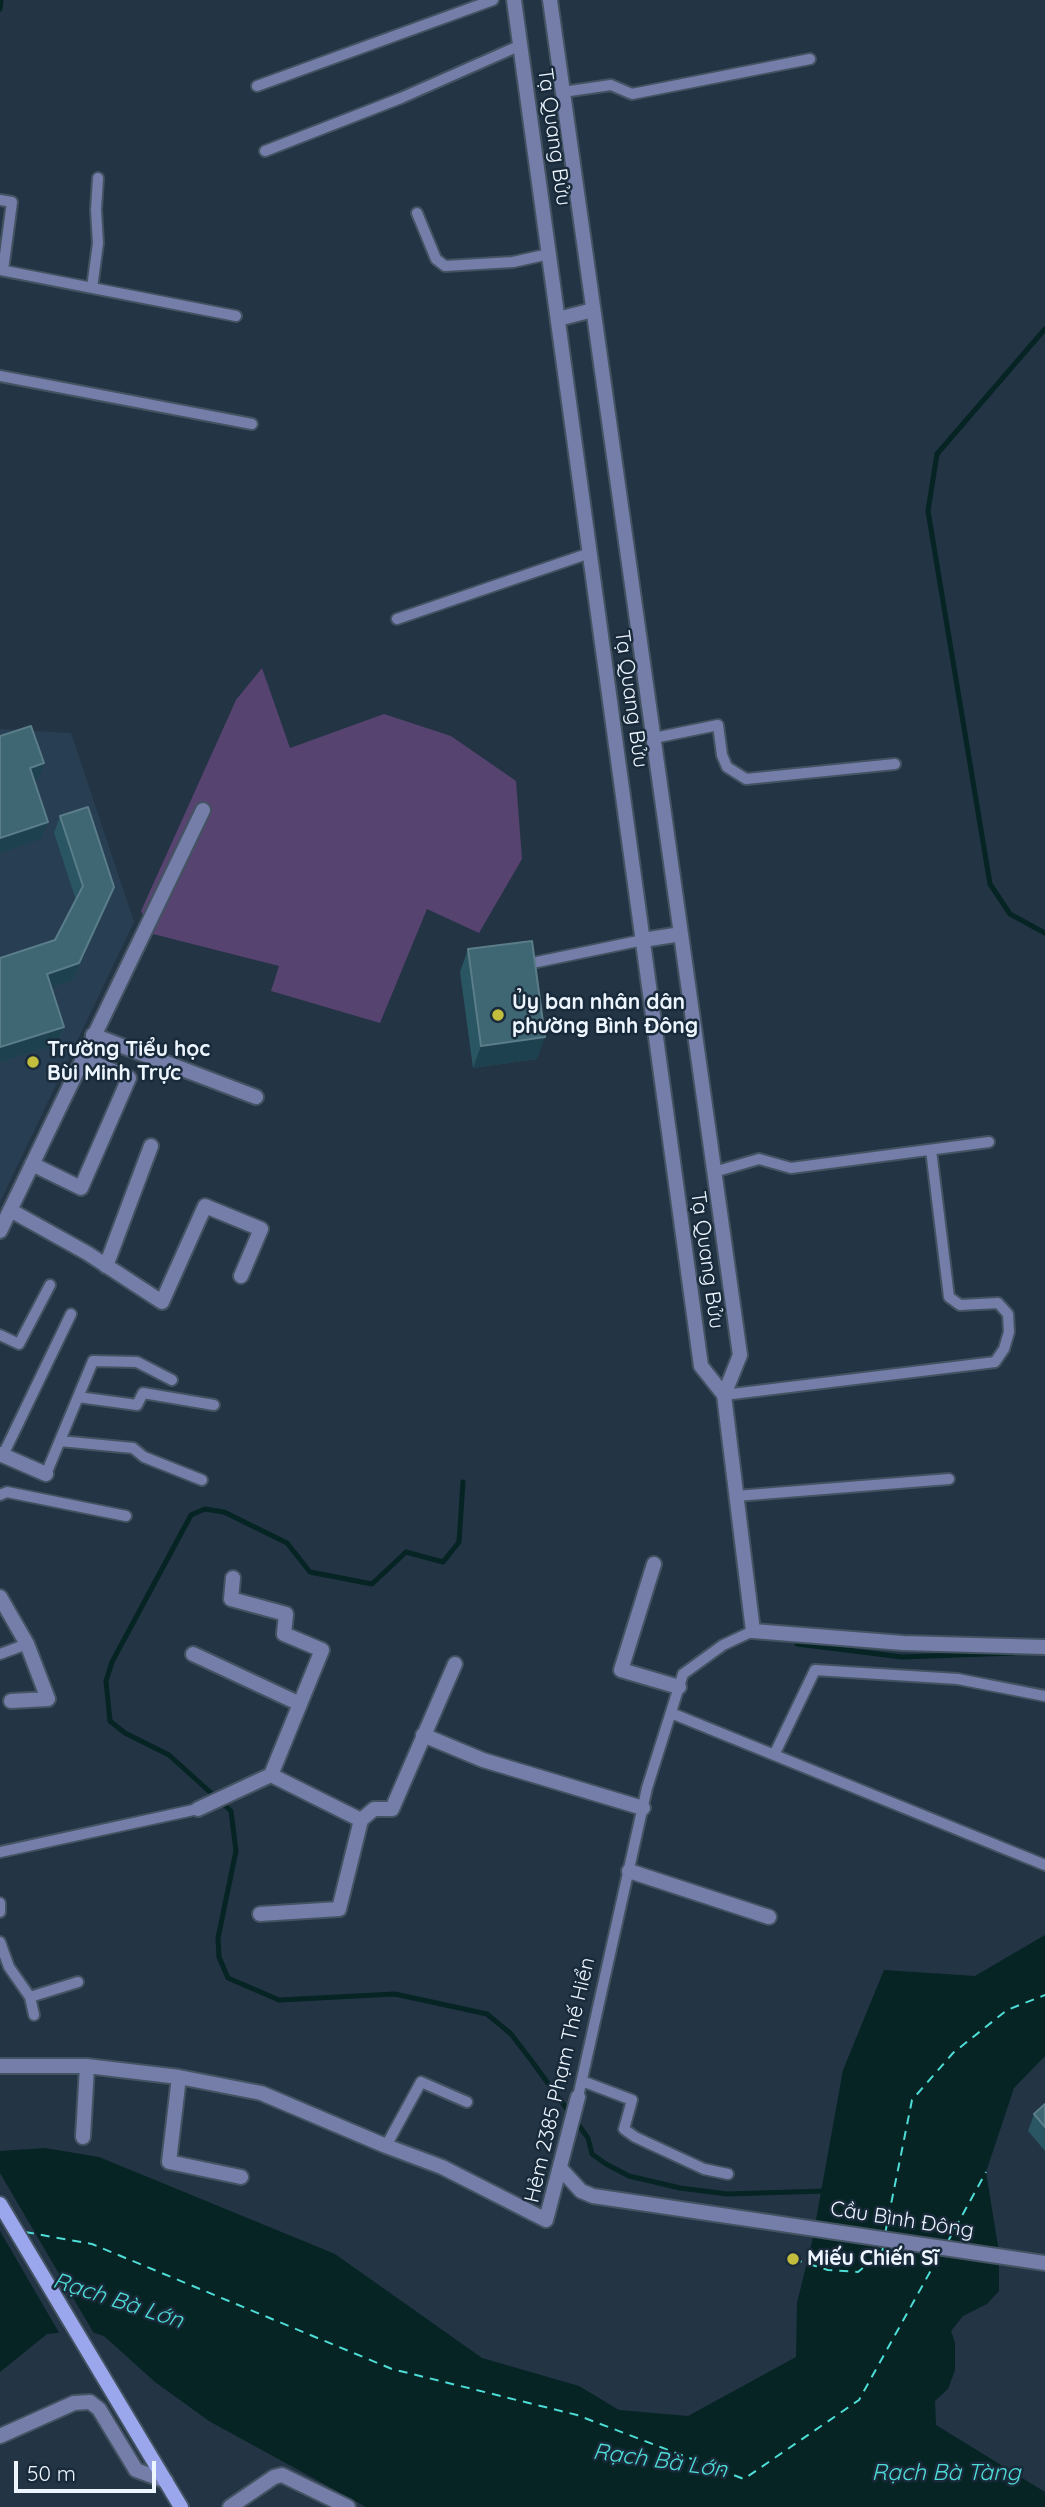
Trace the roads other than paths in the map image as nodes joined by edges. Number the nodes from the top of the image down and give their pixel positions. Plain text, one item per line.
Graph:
1 (493, 0) edge
2 (514, 0) edge
3 (550, 0) edge
4 (521, 45) junction
5 (810, 59) dead end
6 (257, 86) dead end
7 (563, 92) junction
8 (265, 151) dead end
9 (98, 178) dead end
10 (0, 200) edge
11 (417, 213) dead end
12 (549, 254) junction
13 (1, 270) edge
14 (92, 288) junction
15 (593, 310) junction
16 (236, 316) dead end
17 (558, 319) junction
18 (0, 376) edge
19 (252, 424) dead end
20 (590, 553) junction
21 (397, 619) dead end
22 (654, 738) junction
23 (895, 764) dead end
24 (203, 810) dead end
25 (681, 934) junction
26 (643, 940) junction
27 (537, 962) edge
28 (93, 1035) junction
29 (82, 1058) junction
30 (256, 1097) dead end
31 (989, 1142) dead end
32 (151, 1146) dead end
33 (931, 1150) junction
34 (32, 1164) junction
35 (715, 1172) junction
36 (10, 1210) junction
37 (0, 1231) edge
38 (106, 1266) junction
39 (241, 1276) dead end
40 (50, 1284) dead end
41 (71, 1314) dead end
42 (0, 1335) edge
43 (172, 1380) dead end
44 (724, 1395) junction
45 (78, 1397) junction
46 (214, 1405) dead end
47 (60, 1441) junction
48 (2, 1455) edge
49 (46, 1475) joint
50 (949, 1479) dead end
51 (202, 1480) dead end
52 (0, 1495) edge
53 (736, 1496) junction
54 (126, 1516) dead end
55 (654, 1564) dead end
56 (233, 1578) dead end
57 (0, 1597) edge
58 (753, 1631) junction
59 (27, 1644) junction
60 (1045, 1647) edge
61 (0, 1654) edge
62 (193, 1654) dead end
63 (454, 1664) dead end
64 (679, 1687) junction
65 (1045, 1696) edge
66 (11, 1701) dead end
67 (300, 1704) junction
68 (671, 1713) junction
69 (423, 1735) junction
70 (774, 1755) junction
71 (271, 1774) junction
72 (643, 1808) junction
73 (198, 1809) joint
74 (361, 1820) junction
75 (0, 1852) edge
76 (1045, 1865) edge
77 (629, 1871) junction
78 (0, 1903) edge
79 (0, 1912) edge
80 (260, 1914) dead end
81 (769, 1917) dead end
82 (0, 1942) edge
83 (4, 1969) edge
84 (78, 1982) dead end
85 (30, 1997) junction
86 (34, 2015) dead end
87 (0, 2066) edge
88 (87, 2066) junction
89 (179, 2077) junction
90 (582, 2081) junction
91 (578, 2097) joint
92 (467, 2102) dead end
93 (83, 2137) dead end
94 (386, 2146) junction
95 (560, 2168) junction
96 (728, 2174) dead end
97 (241, 2176) dead end
98 (0, 2204) edge
99 (1043, 2263) edge
100 (0, 2436) edge
101 (166, 2481) junction
102 (181, 2507) edge
103 (230, 2507) edge
104 (348, 2507) edge

1 - 6 lane
2 - 4 street, Tạ Quang Bửu
3 - 7 street, Tạ Quang Bửu
4 - 8 lane
4 - 12 street, Tạ Quang Bửu
5 - 7 lane
7 - 15 street, Tạ Quang Bửu
9 - 14 lane
10 - 13 lane
11 - 12 lane
12 - 17 street, Tạ Quang Bửu
13 - 14 lane
14 - 16 lane
15 - 17 street
15 - 22 street, Tạ Quang Bửu
17 - 20 street, Tạ Quang Bửu
18 - 19 lane
20 - 21 lane
20 - 26 street, Tạ Quang Bửu
22 - 23 lane
22 - 25 street, Tạ Quang Bửu
24 - 28 street
25 - 26 street
25 - 35 street, Tạ Quang Bửu
26 - 27 lane
26 - 44 street, Tạ Quang Bửu
28 - 29 street
28 - 30 street
29 - 34 street
29 - 34 street
31 - 33 lane
32 - 38 street
33 - 35 lane
33 - 44 lane
34 - 36 street
35 - 44 street, Tạ Quang Bửu
36 - 37 street
36 - 38 street
38 - 39 street
40 - 42 lane
41 - 48 lane
43 - 45 lane
44 - 53 street, Tạ Quang Bửu
45 - 46 lane
45 - 47 lane
47 - 49 lane
47 - 51 lane
48 - 49 street
50 - 53 lane
52 - 54 lane
53 - 58 street, Tạ Quang Bửu
55 - 64 street
56 - 67 street
57 - 59 street
58 - 60 street
58 - 64 lane, Hẻm 2385 Phạm Thế Hiển
59 - 61 lane
59 - 66 street
62 - 67 street
63 - 69 street
64 - 68 lane, Hẻm 2385 Phạm Thế Hiển
65 - 70 lane
67 - 71 street
68 - 70 lane
68 - 72 lane, Hẻm 2385 Phạm Thế Hiển
69 - 72 street
69 - 74 street
70 - 76 lane
71 - 73 street
71 - 74 street
72 - 77 lane, Hẻm 2385 Phạm Thế Hiển
73 - 75 lane
74 - 80 street
77 - 81 street
77 - 90 lane, Hẻm 2385 Phạm Thế Hiển
78 - 79 lane
82 - 83 lane
83 - 85 lane
84 - 85 lane
85 - 86 lane
87 - 88 street, Hẻm 2385 Phạm Thế Hiển
88 - 89 street, Hẻm 2385 Phạm Thế Hiển
88 - 93 street
89 - 94 street, Hẻm 2385 Phạm Thế Hiển
89 - 97 street
90 - 91 lane, Hẻm 2385 Phạm Thế Hiển
90 - 96 lane
91 - 95 street, Hẻm 2385 Phạm Thế Hiển
92 - 94 lane
94 - 95 street, Hẻm 2385 Phạm Thế Hiển
95 - 99 street, Cầu Bình Đông
98 - 101 main road
100 - 101 street
101 - 102 main road
103 - 104 street

